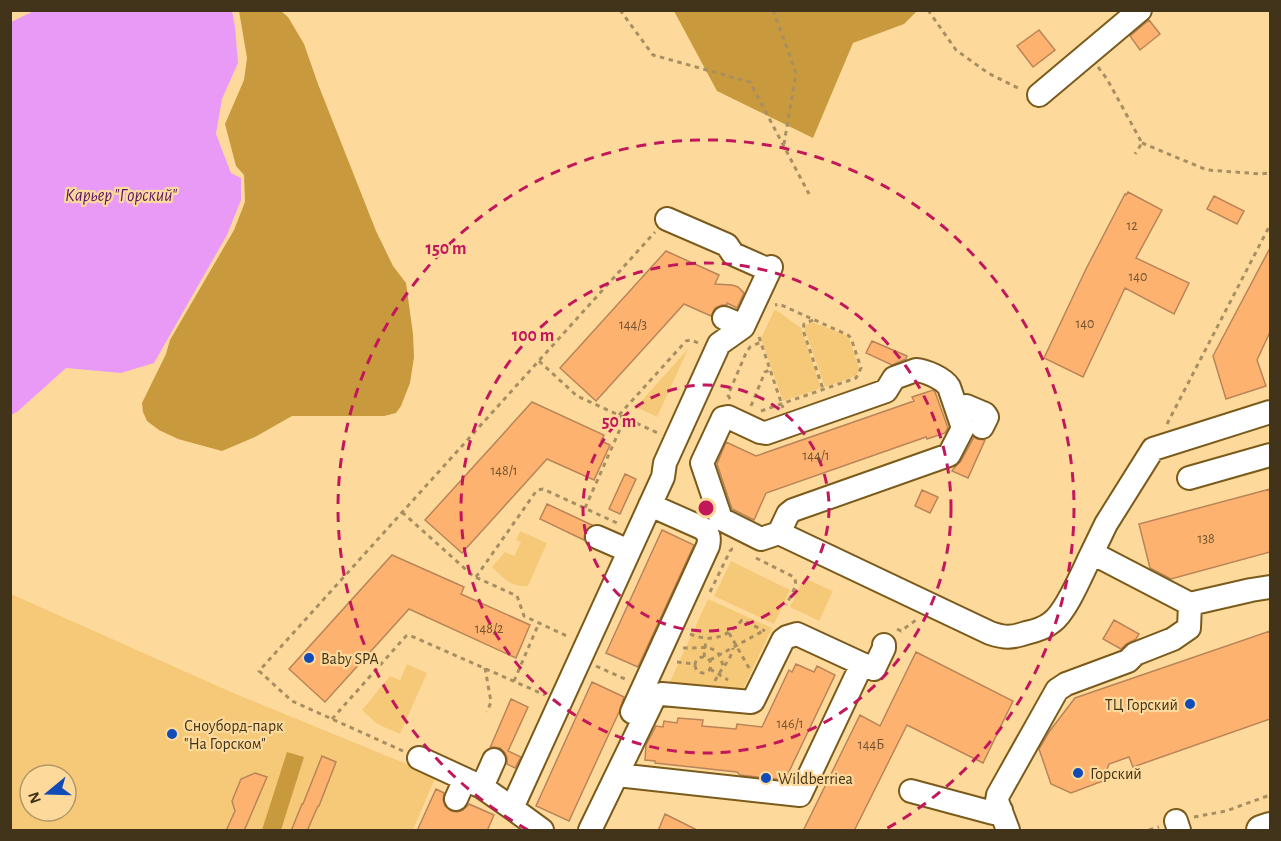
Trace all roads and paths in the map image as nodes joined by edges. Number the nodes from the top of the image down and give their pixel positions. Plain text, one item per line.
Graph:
1 (620, 10) edge
2 (773, 10) edge
3 (928, 10) edge
4 (1140, 10) edge
5 (1088, 54) junction
6 (1039, 95) joint
7 (1142, 143) junction
8 (783, 146) junction
9 (1135, 154) dead end
10 (1270, 173) edge
11 (809, 195) dead end
12 (667, 219) joint
13 (1270, 225) edge
14 (774, 306) dead end
15 (814, 320) junction
16 (742, 326) junction
17 (761, 342) junction
18 (716, 351) junction
19 (539, 361) junction
20 (770, 370) junction
21 (824, 389) junction
22 (957, 409) junction
23 (1270, 412) edge
24 (751, 414) junction
25 (786, 414) junction
26 (619, 415) junction
27 (625, 418) junction
28 (982, 427) dead end
29 (675, 441) junction
30 (1153, 449) junction
31 (1270, 455) edge
32 (1189, 478) dead end
33 (650, 505) junction
34 (585, 508) junction
35 (402, 512) junction
36 (779, 533) junction
37 (597, 537) dead end
38 (633, 542) junction
39 (745, 553) dead end
40 (1092, 553) junction
41 (755, 558) dead end
42 (476, 577) junction
43 (1270, 587) edge
44 (710, 593) dead end
45 (924, 602) junction
46 (1191, 604) junction
47 (786, 605) dead end
48 (540, 623) junction
49 (773, 632) junction
50 (729, 633) junction
51 (889, 636) joint
52 (706, 639) junction
53 (705, 647) junction
54 (735, 647) junction
55 (683, 648) junction
56 (583, 652) junction
57 (720, 655) junction
58 (704, 657) junction
59 (710, 660) junction
60 (677, 662) junction
61 (696, 664) junction
62 (862, 664) junction
63 (723, 667) junction
64 (485, 668) junction
65 (514, 681) junction
66 (713, 688) dead end
67 (761, 688) junction
68 (652, 691) junction
69 (560, 702) junction
70 (487, 712) dead end
71 (332, 719) junction
72 (419, 758) joint
73 (494, 760) dead end
74 (617, 775) junction
75 (468, 788) junction
76 (911, 791) dead end
77 (1270, 795) edge
78 (512, 808) junction
79 (1226, 811) dead end
80 (1000, 821) edge
81 (1270, 827) edge
82 (542, 831) edge
83 (578, 831) edge
84 (590, 831) edge
85 (1261, 831) edge

1 - 8 path
2 - 8 path
3 - 6 path
4 - 5 street
5 - 6 street
5 - 7 path
7 - 9 path
7 - 10 path
8 - 11 path
12 - 16 street
12 - 19 path
13 - 30 path
14 - 15 path
15 - 21 path
15 - 21 path
16 - 17 path
16 - 18 street
17 - 20 path
17 - 24 path
18 - 26 path
18 - 29 street
19 - 26 path
19 - 35 path
20 - 24 path
20 - 25 path
21 - 25 path
22 - 25 street
22 - 28 street
22 - 36 street
23 - 30 street
24 - 25 path
24 - 25 street
24 - 36 street
26 - 27 path
27 - 29 path
27 - 34 path
29 - 33 street
30 - 40 street
31 - 32 street
33 - 38 street
33 - 68 street
34 - 38 path
34 - 42 path
35 - 42 path
35 - 71 path
36 - 45 street
37 - 38 street
38 - 56 street
39 - 44 path
40 - 45 street
40 - 46 street
41 - 47 path
42 - 48 path
43 - 46 street
45 - 51 path
46 - 80 street
48 - 56 path
48 - 65 path
49 - 50 path
49 - 54 path
49 - 62 street
49 - 67 street
50 - 52 path
50 - 54 path
51 - 62 street
52 - 53 path
52 - 55 path
53 - 55 path
53 - 57 path
53 - 58 path
54 - 57 path
54 - 63 path
54 - 67 path
55 - 60 path
56 - 68 path
56 - 69 street
57 - 59 path
57 - 63 path
58 - 59 path
58 - 61 path
59 - 61 path
60 - 61 path
60 - 68 path
62 - 74 street
63 - 66 path
64 - 65 path
64 - 70 path
64 - 71 path
65 - 69 path
67 - 68 street
68 - 74 street
68 - 83 street
69 - 78 street
71 - 72 path
72 - 75 street
73 - 75 street
74 - 84 street
75 - 78 street
76 - 80 street
77 - 79 path
78 - 82 street
81 - 85 main road

